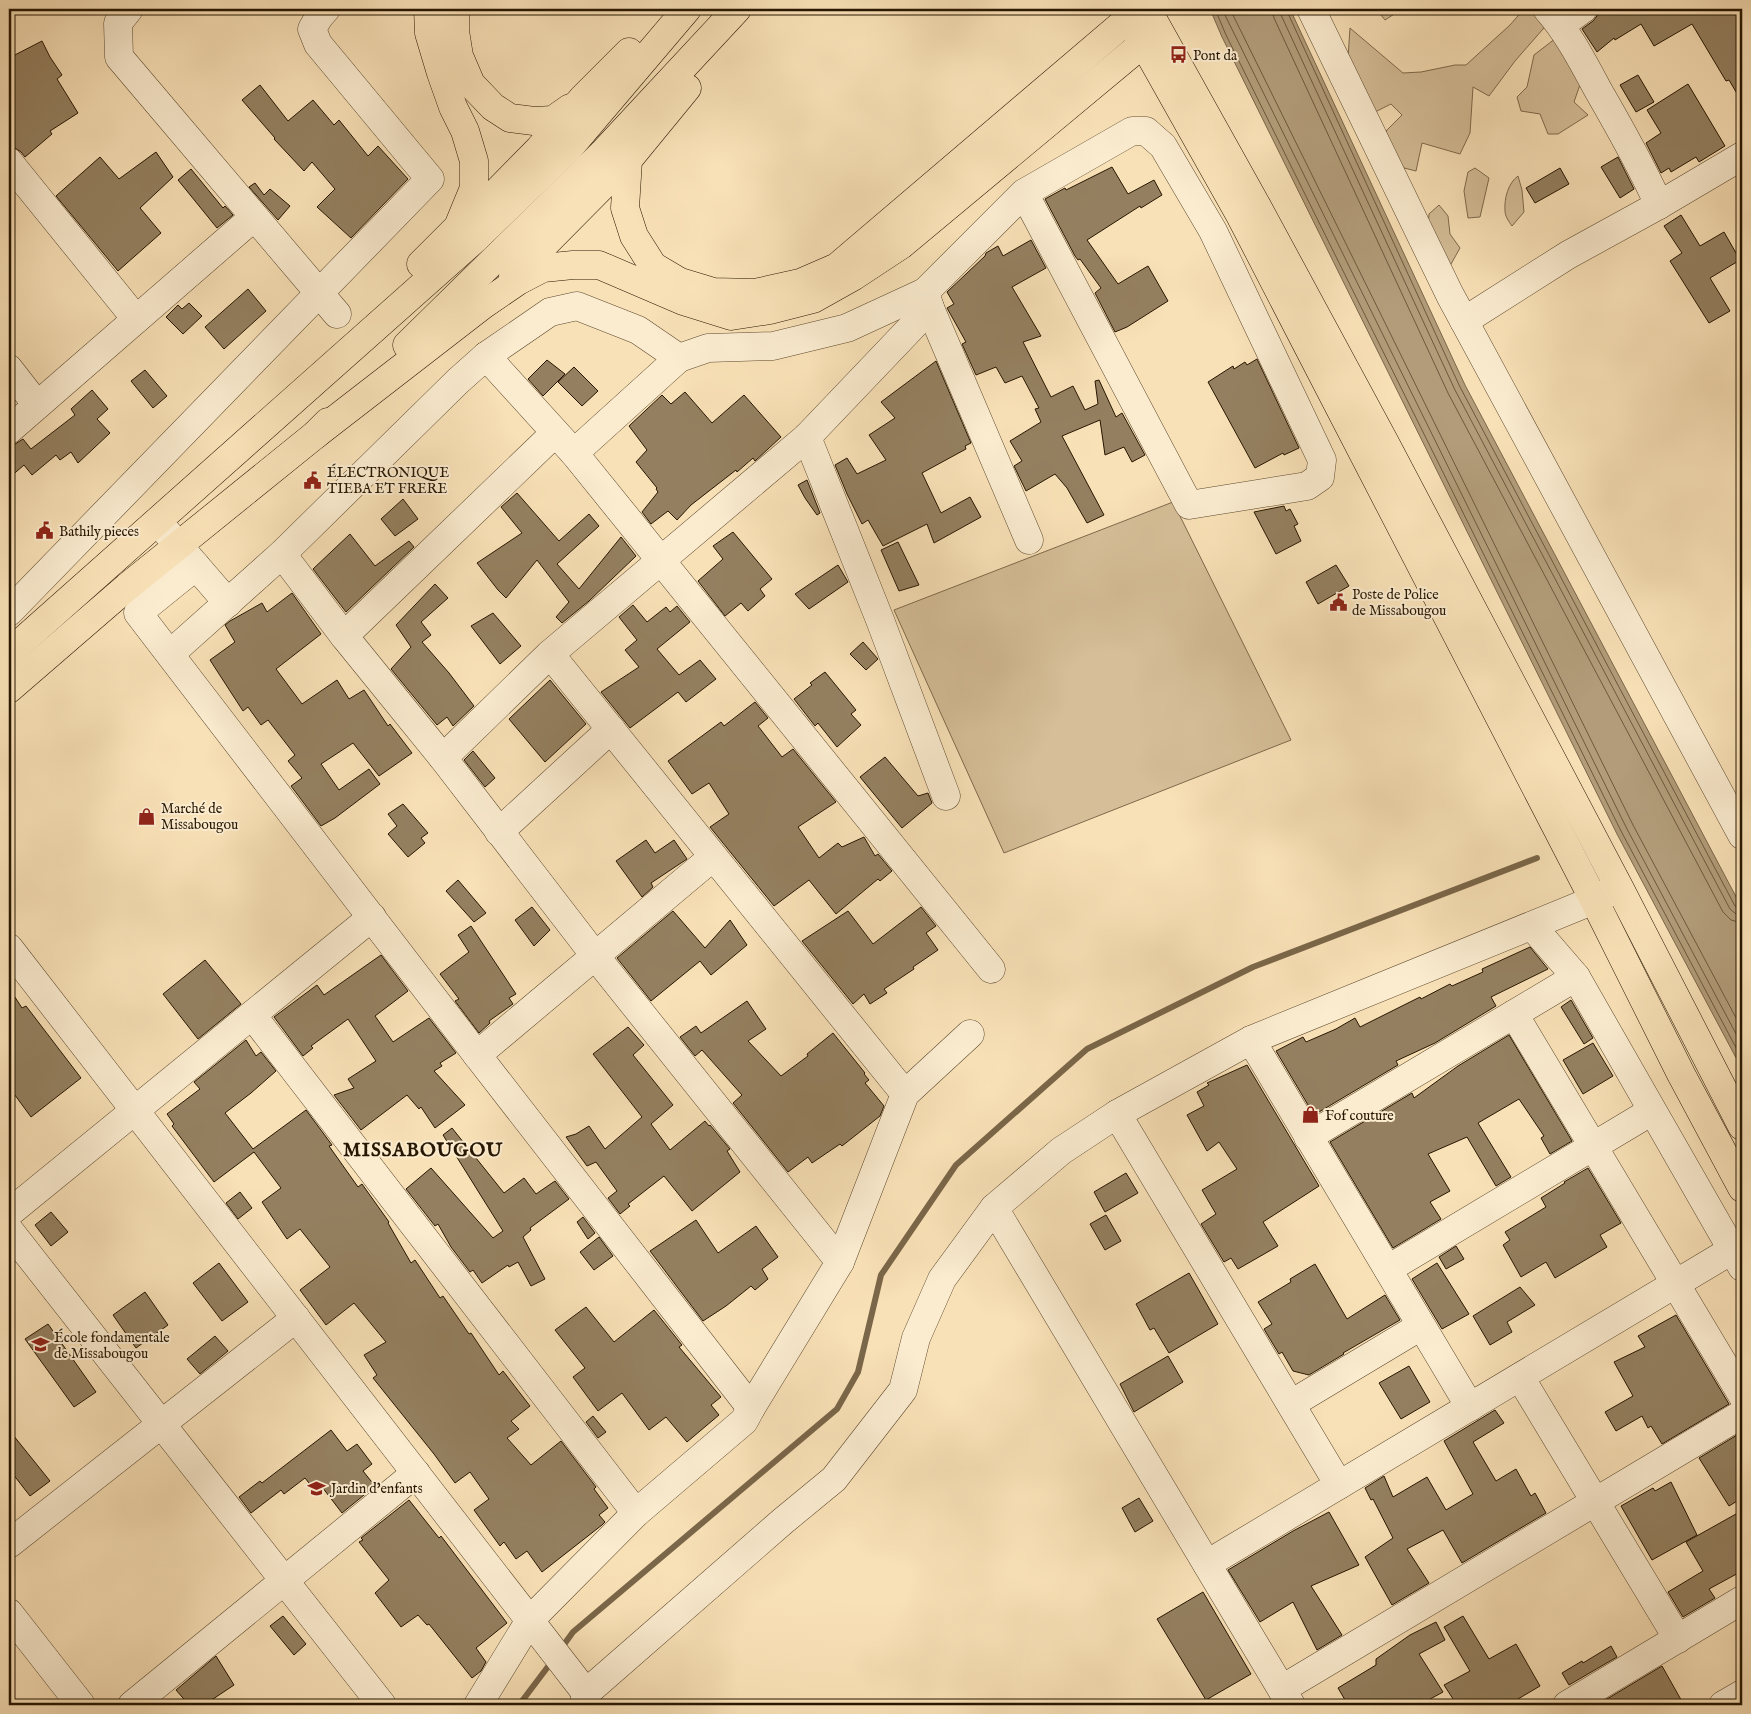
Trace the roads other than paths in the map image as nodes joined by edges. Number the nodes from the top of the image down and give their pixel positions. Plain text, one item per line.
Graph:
1 (129, 9) edge
2 (326, 9) edge
3 (428, 9) edge
4 (455, 9) edge
5 (673, 9) edge
6 (687, 9) edge
7 (739, 9) edge
8 (1311, 9) edge
9 (1583, 9) edge
10 (1554, 17) edge
11 (1141, 20) edge
12 (583, 98) junction
13 (1742, 156) edge
14 (628, 160) junction
15 (9, 162) edge
16 (1024, 193) junction
17 (1659, 205) junction
18 (1250, 213) junction
19 (254, 217) junction
20 (459, 226) junction
21 (1214, 231) junction
22 (318, 293) junction
23 (927, 300) junction
24 (483, 305) junction
25 (337, 314) dead end
26 (136, 319) junction
27 (1464, 321) junction
28 (371, 330) junction
29 (486, 356) junction
30 (679, 358) junction
31 (9, 368) edge
32 (37, 406) junction
33 (9, 430) edge
34 (555, 433) junction
35 (315, 435) junction
36 (808, 437) junction
37 (574, 453) junction
38 (158, 522) junction
39 (1030, 540) dead end
40 (282, 554) junction
41 (188, 556) junction
42 (661, 561) junction
43 (228, 603) junction
44 (9, 613) edge
45 (344, 636) junction
46 (18, 645) edge
47 (170, 654) junction
48 (550, 654) junction
49 (9, 689) edge
50 (611, 729) junction
51 (443, 758) junction
52 (946, 796) dead end
53 (499, 832) junction
54 (1742, 835) edge
55 (713, 857) junction
56 (1619, 887) junction
57 (1594, 900) junction
58 (372, 917) junction
59 (1532, 926) junction
60 (9, 948) edge
61 (596, 957) junction
62 (991, 969) dead end
63 (1576, 977) junction
64 (1514, 1014) junction
65 (252, 1015) junction
66 (970, 1034) dead end
67 (1251, 1040) junction
68 (477, 1055) junction
69 (905, 1094) junction
70 (134, 1110) junction
71 (1652, 1111) junction
72 (1118, 1114) junction
73 (1742, 1126) edge
74 (1308, 1137) junction
75 (1593, 1146) junction
76 (1742, 1188) edge
77 (994, 1208) junction
78 (9, 1213) edge
79 (9, 1230) edge
80 (1737, 1258) edge
81 (840, 1262) junction
82 (1388, 1269) junction
83 (1676, 1284) junction
84 (296, 1318) junction
85 (1421, 1326) junction
86 (1520, 1377) junction
87 (1742, 1395) edge
88 (1291, 1404) junction
89 (1470, 1407) junction
90 (750, 1408) junction
91 (1742, 1414) edge
92 (161, 1424) junction
93 (416, 1473) junction
94 (1340, 1485) junction
95 (1595, 1502) junction
96 (636, 1514) junction
97 (9, 1544) edge
98 (1207, 1564) junction
99 (284, 1580) junction
100 (1742, 1600) edge
101 (9, 1613) edge
102 (536, 1628) junction
103 (1678, 1638) junction
104 (1742, 1694) edge
105 (1286, 1697) edge
106 (585, 1699) edge
107 (141, 1702) edge
108 (81, 1705) edge
109 (382, 1705) edge
110 (478, 1705) edge
111 (1567, 1705) edge
112 (1723, 1705) edge

1 - 19 street
2 - 22 street
3 - 20 main road
4 - 12 main road
5 - 12 main road
6 - 28 main road
7 - 14 main road
7 - 35 main road
8 - 27 street
9 - 10 street
10 - 17 street
11 - 14 main road
11 - 18 main road
11 - 24 main road
12 - 20 main road
13 - 17 street
14 - 24 main road
15 - 26 street
16 - 21 street
16 - 21 street
16 - 23 street
17 - 27 street
18 - 21 street
18 - 56 main road
18 - 57 main road
19 - 22 street
19 - 26 street
20 - 28 main road
22 - 25 street
22 - 44 street
23 - 30 street
23 - 36 street
23 - 39 street
24 - 35 main road
26 - 32 street
27 - 54 street
28 - 38 main road
29 - 30 street
29 - 34 street
29 - 40 street
30 - 37 street
31 - 32 street
32 - 33 street
34 - 37 street
34 - 45 street
35 - 41 main road
36 - 42 street
36 - 52 street
37 - 42 street
38 - 41 street
38 - 46 main road
40 - 43 street
40 - 45 street
41 - 43 street
41 - 47 street
41 - 49 main road
42 - 48 street
42 - 62 street
43 - 47 street
44 - 46 street
45 - 51 street
47 - 58 street
48 - 50 street
48 - 51 street
50 - 53 street
50 - 55 street
51 - 53 street
53 - 61 street
55 - 61 street
55 - 69 street
56 - 57 street
56 - 73 main road
57 - 59 street
57 - 76 main road
58 - 65 street
58 - 68 street
59 - 63 street
59 - 67 street
60 - 70 street
61 - 68 street
61 - 81 street
63 - 64 street
63 - 71 street
64 - 74 street
64 - 75 street
65 - 70 street
65 - 96 street
66 - 69 street
67 - 72 street
67 - 74 street
68 - 90 street
69 - 81 street
70 - 78 street
70 - 84 street
71 - 75 street
71 - 80 street
72 - 77 street
72 - 88 street
74 - 82 street
75 - 82 street
75 - 83 street
77 - 98 street
77 - 106 street
79 - 92 street
80 - 83 street
81 - 90 street
82 - 85 street
83 - 86 street
83 - 87 street
84 - 92 street
84 - 93 street
85 - 88 street
85 - 89 street
86 - 89 street
86 - 95 street
88 - 94 street
89 - 94 street
90 - 96 street
91 - 95 street
92 - 97 street
92 - 99 street
93 - 99 street
93 - 102 street
94 - 98 street
95 - 103 street
95 - 105 street
96 - 102 street
98 - 105 street
99 - 107 street
99 - 109 street
100 - 103 street
101 - 108 street
102 - 106 street
102 - 110 street
103 - 111 street
104 - 112 street

